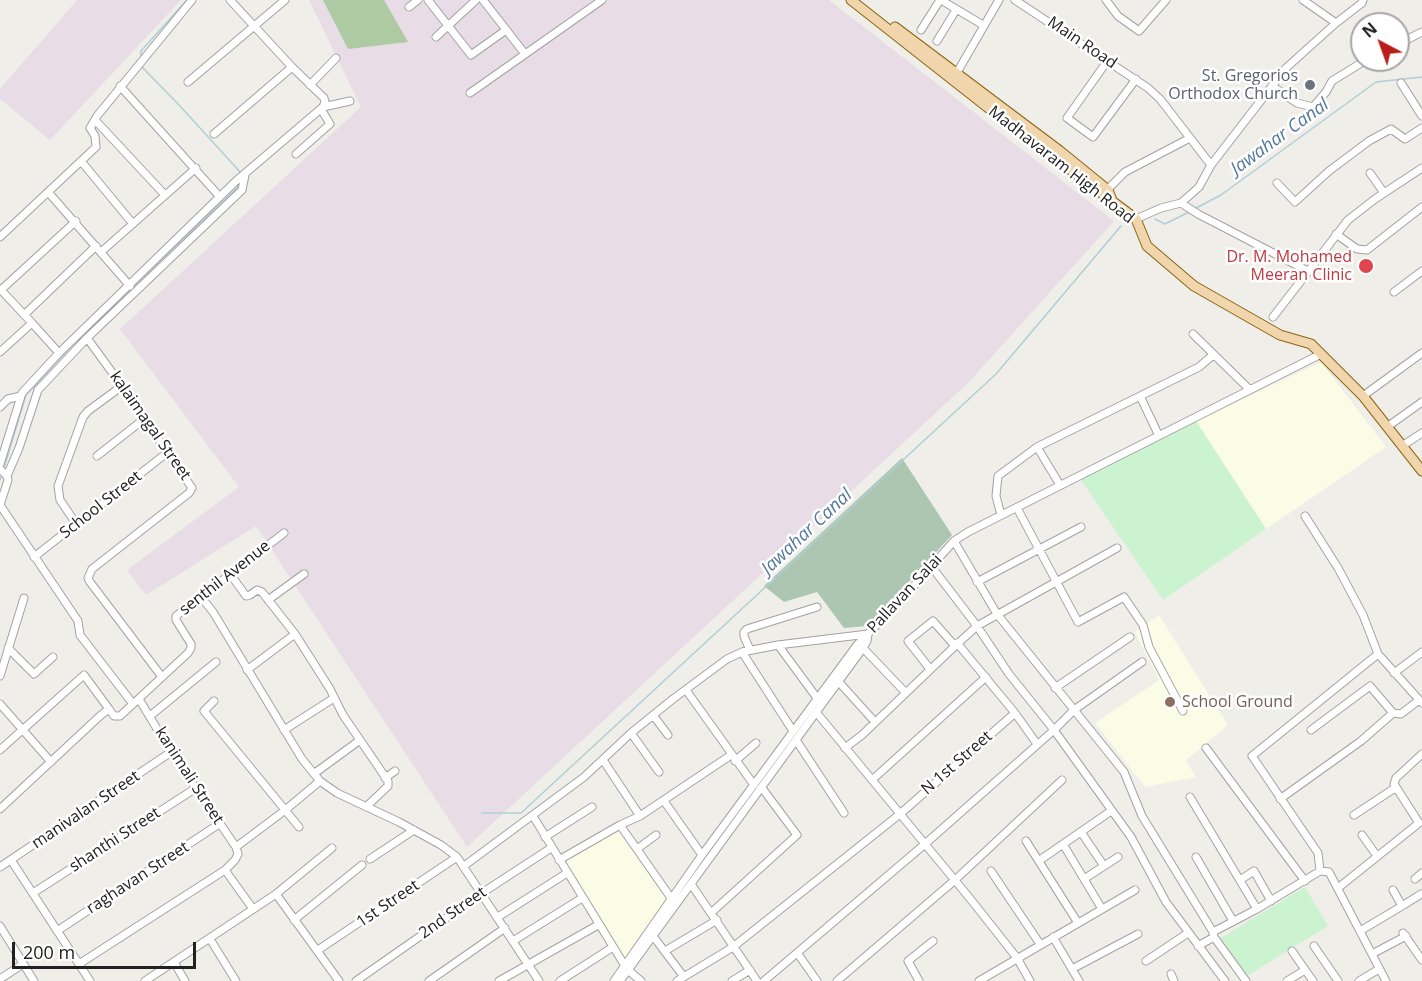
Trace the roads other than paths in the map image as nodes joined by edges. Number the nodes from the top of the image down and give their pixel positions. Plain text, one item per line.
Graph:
1 (192, 0) edge
2 (230, 0) edge
3 (285, 0) edge
4 (418, 0) edge
5 (428, 0) edge
6 (476, 0) edge
7 (483, 0) edge
8 (602, 0) edge
9 (851, 0) edge
10 (860, 0) edge
11 (941, 0) edge
12 (999, 0) edge
13 (1015, 0) edge
14 (1106, 0) edge
15 (1166, 0) edge
16 (1303, 0) edge
17 (1363, 0) edge
18 (409, 7) dead end
19 (956, 10) junction
20 (1336, 23) junction
21 (448, 24) junction
22 (983, 25) junction
23 (254, 27) junction
24 (506, 30) junction
25 (921, 30) dead end
26 (436, 37) dead end
27 (937, 41) dead end
28 (525, 54) junction
29 (336, 58) dead end
30 (1108, 60) junction
31 (292, 68) junction
32 (1350, 70) edge
33 (955, 77) junction
34 (1136, 79) junction
35 (188, 82) dead end
36 (1401, 83) dead end
37 (310, 85) junction
38 (120, 86) junction
39 (1272, 86) junction
40 (470, 93) dead end
41 (350, 100) dead end
42 (322, 108) junction
43 (1422, 116) edge
44 (95, 120) junction
45 (1422, 128) edge
46 (214, 134) dead end
47 (1190, 138) junction
48 (296, 154) dead end
49 (81, 161) junction
50 (1211, 165) junction
51 (196, 168) junction
52 (1422, 168) edge
53 (1370, 173) dead end
54 (241, 178) junction
55 (1277, 183) dead end
56 (1106, 192) junction
57 (49, 193) junction
58 (1384, 193) junction
59 (165, 195) junction
60 (220, 197) junction
61 (1181, 203) junction
62 (1422, 207) edge
63 (1136, 219) junction
64 (76, 221) junction
65 (133, 224) junction
66 (1336, 234) junction
67 (0, 237) edge
68 (96, 246) junction
69 (101, 252) junction
70 (1308, 271) junction
71 (1422, 271) edge
72 (132, 288) junction
73 (1, 289) edge
74 (1394, 292) dead end
75 (24, 315) junction
76 (1273, 317) dead end
77 (32, 323) junction
78 (1193, 334) dead end
79 (87, 338) junction
80 (0, 352) edge
81 (59, 353) junction
82 (1422, 353) edge
83 (1321, 354) junction
84 (1213, 355) junction
85 (122, 386) junction
86 (1250, 390) junction
87 (21, 396) junction
88 (1140, 396) junction
89 (1363, 396) junction
90 (1422, 402) edge
91 (0, 407) edge
92 (144, 419) junction
93 (1387, 427) junction
94 (1422, 433) edge
95 (1159, 436) junction
96 (1402, 446) junction
97 (1037, 447) junction
98 (168, 452) junction
99 (97, 456) dead end
100 (0, 464) edge
101 (0, 469) edge
102 (1422, 471) edge
103 (7, 476) junction
104 (1060, 485) junction
105 (0, 505) edge
106 (1017, 508) junction
107 (1001, 515) junction
108 (1305, 516) dead end
109 (77, 525) junction
110 (1081, 527) dead end
111 (284, 533) dead end
112 (954, 541) junction
113 (1117, 548) dead end
114 (1038, 550) junction
115 (34, 557) junction
116 (931, 566) junction
117 (304, 573) dead end
118 (231, 575) junction
119 (977, 582) junction
120 (1056, 582) junction
121 (201, 597) junction
122 (24, 598) dead end
123 (268, 600) junction
124 (817, 606) dead end
125 (997, 614) junction
126 (977, 627) junction
127 (295, 634) junction
128 (868, 634) junction
129 (1130, 636) dead end
130 (956, 644) junction
131 (778, 645) junction
132 (8, 648) junction
133 (863, 648) junction
134 (750, 650) junction
135 (741, 652) junction
136 (1422, 652) edge
137 (1378, 654) junction
138 (53, 657) dead end
139 (216, 662) dead end
140 (1142, 662) dead end
141 (930, 669) junction
142 (247, 670) junction
143 (1394, 673) junction
144 (0, 676) edge
145 (162, 677) junction
146 (986, 677) junction
147 (838, 681) junction
148 (1055, 688) junction
149 (686, 690) junction
150 (905, 692) junction
151 (334, 698) junction
152 (817, 698) junction
153 (136, 701) junction
154 (214, 701) dead end
155 (1421, 701) edge
156 (0, 705) edge
157 (109, 708) junction
158 (1074, 710) junction
159 (1183, 711) dead end
160 (816, 712) junction
161 (1015, 713) junction
162 (1393, 713) junction
163 (653, 715) junction
164 (150, 716) junction
165 (875, 722) junction
166 (23, 730) junction
167 (284, 730) junction
168 (793, 730) junction
169 (1054, 730) junction
170 (1311, 730) dead end
171 (631, 733) junction
172 (668, 735) dead end
173 (360, 740) junction
174 (796, 740) junction
175 (756, 743) dead end
176 (1036, 744) junction
177 (844, 748) junction
178 (1206, 748) dead end
179 (0, 750) edge
180 (171, 752) junction
181 (1422, 754) edge
182 (733, 758) junction
183 (603, 760) junction
184 (51, 762) junction
185 (396, 771) dead end
186 (659, 772) dead end
187 (315, 773) junction
188 (385, 778) junction
189 (872, 780) junction
190 (1062, 780) dead end
191 (320, 781) junction
192 (758, 786) junction
193 (196, 788) junction
194 (1395, 788) junction
195 (1190, 797) dead end
196 (1280, 799) junction
197 (664, 801) junction
198 (366, 807) junction
199 (592, 807) dead end
200 (0, 809) edge
201 (1111, 810) junction
202 (284, 811) junction
203 (844, 813) dead end
204 (900, 814) junction
205 (1354, 815) dead end
206 (533, 816) junction
207 (640, 816) junction
208 (219, 824) junction
209 (1421, 824) edge
210 (620, 825) junction
211 (299, 827) dead end
212 (414, 830) junction
213 (1081, 831) junction
214 (1362, 835) dead end
215 (656, 836) dead end
216 (545, 837) junction
217 (1026, 841) dead end
218 (925, 844) junction
219 (1063, 844) junction
220 (332, 848) dead end
221 (551, 848) junction
222 (637, 849) junction
223 (237, 850) junction
224 (702, 855) junction
225 (1377, 856) junction
226 (457, 857) junction
227 (1118, 857) dead end
228 (1196, 857) dead end
229 (370, 859) dead end
230 (11, 860) junction
231 (559, 860) junction
232 (1040, 860) junction
233 (362, 865) dead end
234 (464, 866) junction
235 (1104, 866) junction
236 (0, 867) edge
237 (225, 870) junction
238 (991, 871) dead end
239 (1320, 872) junction
240 (567, 873) junction
241 (1422, 873) edge
242 (1084, 879) junction
243 (1415, 879) dead end
244 (955, 880) junction
245 (1240, 880) junction
246 (1305, 882) junction
247 (691, 884) junction
248 (1338, 888) junction
249 (1135, 890) dead end
250 (1392, 890) dead end
251 (33, 893) junction
252 (482, 893) junction
253 (276, 894) junction
254 (1421, 894) edge
255 (582, 898) junction
256 (671, 898) junction
257 (1271, 901) junction
258 (1402, 906) junction
259 (253, 909) junction
260 (1102, 909) junction
261 (1257, 909) junction
262 (712, 912) junction
263 (498, 917) junction
264 (717, 920) junction
265 (294, 921) junction
266 (1233, 921) junction
267 (1078, 923) junction
268 (598, 925) junction
269 (1, 928) edge
270 (505, 928) junction
271 (57, 931) junction
272 (1360, 931) junction
273 (1138, 933) dead end
274 (1188, 933) junction
275 (1213, 934) junction
276 (653, 936) junction
277 (1053, 937) junction
278 (210, 939) junction
279 (933, 940) dead end
280 (513, 941) junction
281 (1040, 944) junction
282 (733, 946) junction
283 (1198, 946) junction
284 (1314, 946) dead end
285 (613, 947) junction
286 (318, 950) junction
287 (665, 951) junction
288 (1292, 951) dead end
289 (798, 954) junction
290 (1372, 954) junction
291 (1017, 958) junction
292 (1422, 960) edge
293 (1146, 961) dead end
294 (174, 963) junction
295 (527, 963) junction
296 (23, 964) junction
297 (79, 964) junction
298 (627, 968) junction
299 (1072, 969) junction
300 (1379, 969) junction
301 (750, 970) junction
302 (1305, 970) junction
303 (0, 979) edge
304 (681, 979) edge
305 (983, 980) edge
306 (34, 981) edge
307 (90, 981) edge
308 (145, 981) edge
309 (185, 981) edge
310 (236, 981) edge
311 (339, 981) edge
312 (356, 981) edge
313 (429, 981) edge
314 (499, 981) edge
315 (539, 981) edge
316 (560, 981) edge
317 (614, 981) edge
318 (620, 981) edge
319 (641, 981) edge
320 (732, 981) edge
321 (758, 981) edge
322 (764, 981) edge
323 (817, 981) edge
324 (837, 981) edge
325 (919, 981) edge
326 (1030, 981) edge
327 (1079, 981) edge
328 (1225, 981) edge
329 (1245, 981) edge
330 (1287, 981) edge
331 (1313, 981) edge
332 (1338, 981) edge
333 (1359, 981) edge
334 (1386, 981) edge

1 - 38 street
2 - 23 street
3 - 23 street
4 - 18 street
5 - 21 street
6 - 21 street
7 - 24 street
8 - 28 street
9 - 33 main road
10 - 33 main road
11 - 19 street
11 - 25 street
12 - 22 street
13 - 30 street, Main Road
14 - 15 street
16 - 20 street
17 - 20 street
19 - 22 street
19 - 27 street
20 - 39 street
21 - 24 street
21 - 26 street
22 - 33 street
23 - 31 street
23 - 35 street
24 - 28 street
28 - 40 street
29 - 37 street
30 - 34 street, Main Road
30 - 34 street
31 - 37 street
31 - 46 street
32 - 39 street
33 - 56 main road
34 - 47 street, Main Road
36 - 43 street
37 - 42 street
38 - 44 street
38 - 51 street
39 - 50 street
41 - 42 street
42 - 48 street
42 - 54 street
44 - 49 street
44 - 59 street
45 - 55 street
47 - 50 street, Main Road
47 - 56 street
49 - 57 street
49 - 65 street
50 - 61 street
51 - 59 street
51 - 60 street
52 - 58 street
53 - 58 street
54 - 60 street
54 - 72 street
56 - 63 main road, Madhavaram High Road
57 - 64 street
57 - 67 street
58 - 66 street
59 - 65 street
60 - 72 street
61 - 63 street
61 - 70 street
62 - 66 street
63 - 83 main road, Madhavaram High Road
64 - 68 street
64 - 73 street
65 - 69 street
66 - 70 street
68 - 69 street
68 - 75 street
69 - 72 street
70 - 76 street
71 - 74 street
72 - 79 street
72 - 81 street
73 - 75 street
75 - 77 street
77 - 80 street
77 - 81 street
78 - 84 street
79 - 85 street, kalaimagal Street
79 - 103 street
81 - 87 street
82 - 89 street
83 - 86 street, Pallavan Salai
83 - 89 main road, Madhavaram High Road
84 - 86 street
84 - 88 street
85 - 92 street, kalaimagal Street
85 - 109 street
86 - 95 street, Pallavan Salai
87 - 91 street
87 - 100 street
88 - 95 street
88 - 97 street
89 - 93 main road, Madhavaram High Road
90 - 93 street
92 - 98 street, kalaimagal Street
92 - 99 street
93 - 96 main road, Madhavaram High Road
94 - 96 street
95 - 104 street, Pallavan Salai
96 - 102 main road, Madhavaram High Road
97 - 104 street
97 - 107 street
98 - 109 street, School Street
98 - 145 street, kalaimagal Street
101 - 103 street
103 - 105 street
104 - 106 street, Pallavan Salai
105 - 115 street, kanimali Street
106 - 107 street, Pallavan Salai
106 - 114 street
107 - 112 street, Pallavan Salai
108 - 137 street
109 - 115 street, School Street
110 - 114 street
111 - 118 street, senthil Avenue
112 - 116 street, Pallavan Salai
112 - 119 street
113 - 120 street
114 - 119 street
114 - 120 street
115 - 153 street, kanimali Street
116 - 126 street
116 - 128 street, Pallavan Salai
117 - 123 street
118 - 121 street, senthil Avenue
118 - 123 street
119 - 125 street
120 - 125 street
120 - 159 street
121 - 142 street
121 - 145 street, senthil Avenue
122 - 132 street
123 - 127 street
124 - 134 street
125 - 126 street
125 - 148 street
126 - 130 street
126 - 169 street
127 - 142 street
127 - 151 street
128 - 131 street
128 - 133 street
128 - 152 street, Pallavan Salai
129 - 148 street
130 - 141 street
130 - 141 street
130 - 146 street
131 - 134 street
131 - 152 street
132 - 138 street
132 - 144 street
133 - 147 street
133 - 150 street
134 - 135 street
135 - 149 street
135 - 168 street
136 - 143 street
137 - 143 street
137 - 196 street
139 - 164 street
140 - 158 street
141 - 150 street
142 - 167 street
143 - 155 street
145 - 153 street, senthil Avenue
146 - 161 street
146 - 189 street
147 - 160 street
147 - 165 street
148 - 158 street
149 - 163 street
149 - 182 street
150 - 165 street
151 - 167 street
151 - 173 street
152 - 168 street, Pallavan Salai
153 - 157 street, senthil Avenue
153 - 164 street, kanimali Street
154 - 202 street
155 - 162 street
156 - 166 street
157 - 166 street
157 - 184 street
158 - 169 street
158 - 275 street
160 - 174 street
160 - 177 street
161 - 176 street
161 - 204 street, N 1st Street
162 - 170 street
162 - 196 street
163 - 171 street
163 - 172 street
164 - 180 street, kanimali Street
165 - 177 street
166 - 179 street
166 - 184 street
167 - 187 street
168 - 192 street, Pallavan Salai
169 - 176 street
169 - 201 street
171 - 183 street
171 - 186 street
173 - 187 street
173 - 188 street
174 - 192 street
174 - 203 street
175 - 182 street
176 - 218 street
177 - 189 street
178 - 246 street
180 - 193 street, kanimali Street
180 - 230 street, manivalan Street
181 - 194 street
182 - 192 street
182 - 197 street
183 - 206 street
183 - 207 street
184 - 200 street
185 - 188 street
187 - 191 street
188 - 198 street
189 - 204 street
190 - 244 street
191 - 198 street
191 - 202 street
192 - 224 street, Pallavan Salai
192 - 247 street
192 - 262 street
193 - 208 street, kanimali Street
193 - 251 street, shanthi Street
194 - 205 street
194 - 209 street
195 - 245 street
196 - 239 street
197 - 207 street
197 - 224 street
198 - 212 street
199 - 216 street
201 - 213 street
201 - 274 street
202 - 211 street
202 - 223 street
204 - 218 street
204 - 282 street, N 1st Street
206 - 216 street
206 - 234 street
207 - 210 street
208 - 223 street, kanimali Street
208 - 271 street, raghavan Street
209 - 225 street
210 - 222 street
210 - 231 street
212 - 226 street
212 - 229 street
213 - 219 street
213 - 235 street
214 - 225 street
215 - 222 street
216 - 221 street
217 - 232 street
218 - 244 street
218 - 289 street
219 - 232 street
219 - 242 street
220 - 253 street
221 - 231 street
221 - 252 street, 2nd Street
222 - 256 street
223 - 237 street
224 - 256 street, Pallavan Salai
225 - 248 street
226 - 234 street
226 - 286 street, 1st Street
227 - 235 street
228 - 266 street
230 - 236 street, manivalan Street
230 - 251 street
231 - 240 street
232 - 267 street
233 - 265 street
234 - 252 street
235 - 242 street
237 - 259 street
237 - 297 street
238 - 281 street
239 - 246 street
239 - 248 street
240 - 255 street
240 - 263 street
241 - 243 street
242 - 260 street
244 - 291 street
244 - 324 street
245 - 257 street
245 - 261 street
246 - 257 street
247 - 262 street
247 - 276 street
248 - 272 street
249 - 260 street
250 - 258 street
251 - 271 street
252 - 263 street
252 - 312 street, 2nd Street
253 - 259 street
253 - 265 street
254 - 258 street
255 - 268 street
255 - 280 street
256 - 298 street, Pallavan Salai
257 - 261 street
258 - 272 street
259 - 278 street
260 - 267 street
261 - 266 street
262 - 264 street
263 - 270 street
264 - 282 street
264 - 287 street
265 - 286 street
266 - 275 street
267 - 277 street
268 - 285 street
268 - 295 street
269 - 296 street
270 - 280 street
270 - 313 street
271 - 297 street
272 - 290 street
273 - 299 street
274 - 283 street
274 - 293 street
275 - 283 street
275 - 329 street
276 - 287 street
276 - 298 street
277 - 281 street
277 - 299 street
278 - 294 street
278 - 310 street
279 - 325 street
280 - 295 street
281 - 291 street
282 - 301 street
282 - 304 street, N 1st Street
283 - 328 street
284 - 332 street
285 - 298 street
285 - 316 street
286 - 311 street
287 - 304 street
288 - 302 street
289 - 322 street
289 - 323 street
290 - 292 street
290 - 300 street
291 - 305 street
291 - 326 street
294 - 308 street
294 - 309 street
295 - 314 street
295 - 315 street
296 - 303 street
296 - 306 street
297 - 307 street
298 - 317 street, Pallavan Salai
298 - 318 street
298 - 319 street
299 - 327 street
300 - 333 street
300 - 334 street
301 - 320 street
301 - 321 street
302 - 330 street
302 - 331 street

